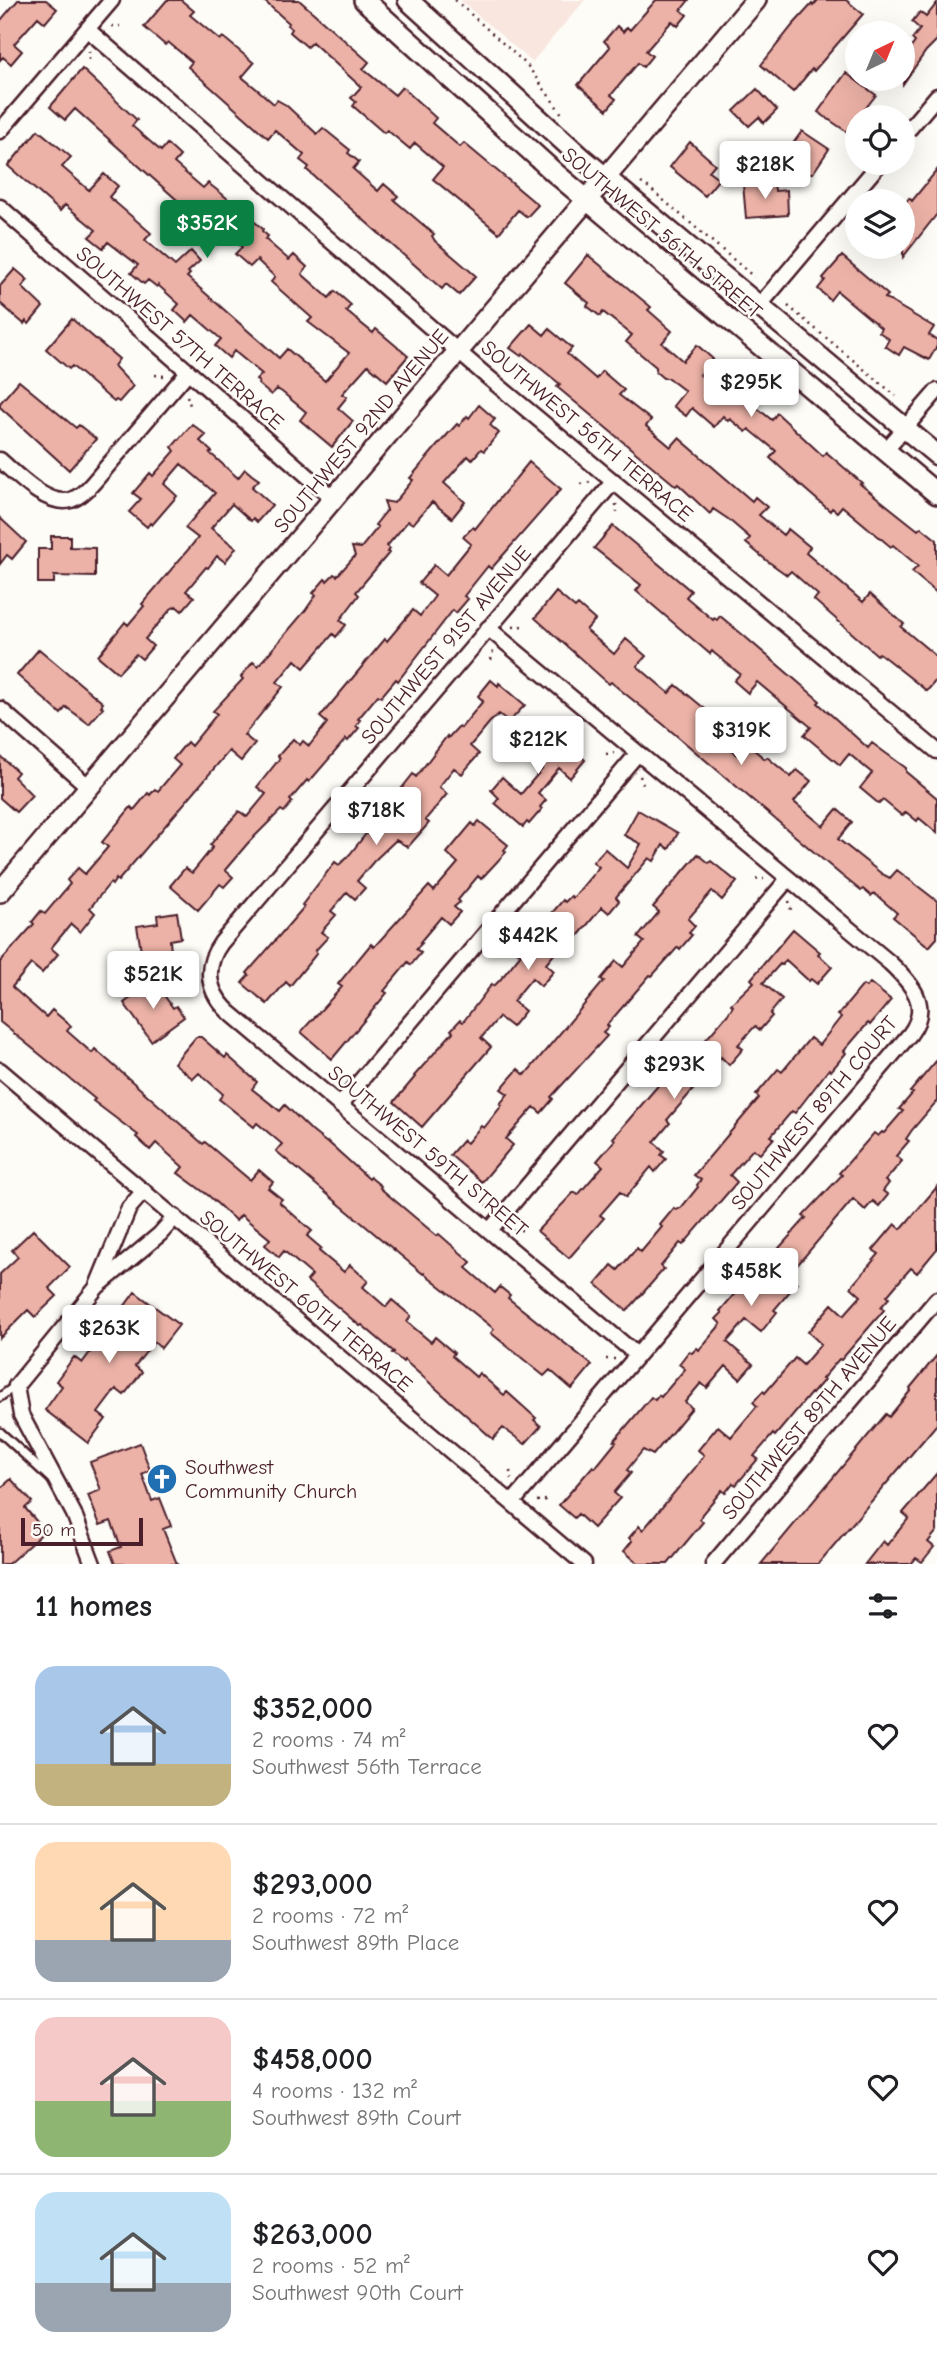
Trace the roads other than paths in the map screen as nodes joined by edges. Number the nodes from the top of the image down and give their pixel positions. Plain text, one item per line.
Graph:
1 (112, 0) edge
2 (364, 0) edge
3 (408, 0) edge
4 (756, 0) edge
5 (87, 29) junction
6 (937, 96) edge
7 (915, 122) edge
8 (0, 131) edge
9 (870, 175) edge
10 (605, 177) junction
11 (586, 200) junction
12 (0, 208) edge
13 (759, 306) junction
14 (459, 352) junction
15 (187, 373) junction
16 (937, 391) edge
17 (905, 429) junction
18 (885, 451) junction
19 (937, 456) edge
20 (0, 460) edge
21 (614, 481) junction
22 (937, 494) edge
23 (334, 499) junction
24 (488, 628) junction
25 (0, 709) edge
26 (937, 751) edge
27 (638, 753) junction
28 (89, 787) junction
29 (788, 878) junction
30 (0, 892) edge
31 (209, 969) joint
32 (0, 1070) edge
33 (340, 1105) junction
34 (144, 1191) junction
35 (175, 1217) junction
36 (490, 1230) junction
37 (97, 1287) junction
38 (937, 1300) edge
39 (637, 1355) junction
40 (16, 1386) junction
41 (0, 1396) edge
42 (0, 1432) edge
43 (61, 1488) junction
44 (512, 1503) junction
45 (93, 1564) edge
46 (584, 1564) edge
47 (713, 1564) edge

1 - 5 street
2 - 11 main road, SOUTHWEST 56TH STREET
3 - 10 main road, SOUTHWEST 56TH STREET
4 - 10 main road, SOUTHWEST 92ND AVENUE
5 - 8 street
5 - 14 street, SOUTHWEST 56TH TERRACE
6 - 7 street
9 - 13 street
10 - 11 main road, SOUTHWEST 92ND AVENUE
10 - 13 main road, SOUTHWEST 56TH STREET
11 - 14 main road, SOUTHWEST 92ND AVENUE
11 - 18 main road, SOUTHWEST 56TH STREET
12 - 15 street, SOUTHWEST 57TH TERRACE
13 - 17 main road, SOUTHWEST 56TH STREET
14 - 21 street, SOUTHWEST 56TH TERRACE
14 - 23 main road, SOUTHWEST 92ND AVENUE
15 - 20 street
15 - 23 street, SOUTHWEST 57TH TERRACE
16 - 17 street
17 - 18 street
17 - 19 main road, SOUTHWEST 56TH STREET
18 - 22 main road, SOUTHWEST 56TH STREET
21 - 24 street, SOUTHWEST 91ST AVENUE
21 - 26 street, SOUTHWEST 56TH TERRACE
23 - 28 main road, SOUTHWEST 92ND AVENUE
24 - 27 street
24 - 31 street, SOUTHWEST 91ST AVENUE
25 - 28 street
27 - 29 street
27 - 33 street
28 - 30 main road, SOUTHWEST 92ND AVENUE
29 - 36 street
29 - 39 street, SOUTHWEST 89TH COURT
31 - 33 street, SOUTHWEST 59TH STREET
32 - 34 street, SOUTHWEST 60TH TERRACE
33 - 36 street, SOUTHWEST 59TH STREET
34 - 35 street, SOUTHWEST 60TH TERRACE
34 - 37 street
35 - 37 street
35 - 44 street, SOUTHWEST 60TH TERRACE
36 - 39 street, SOUTHWEST 59TH STREET
37 - 40 street
38 - 47 street, SOUTHWEST 89TH AVENUE
39 - 44 street, SOUTHWEST 89TH COURT
40 - 41 lane
40 - 43 street
42 - 43 lane
43 - 45 street
44 - 46 street, SOUTHWEST 60TH TERRACE

